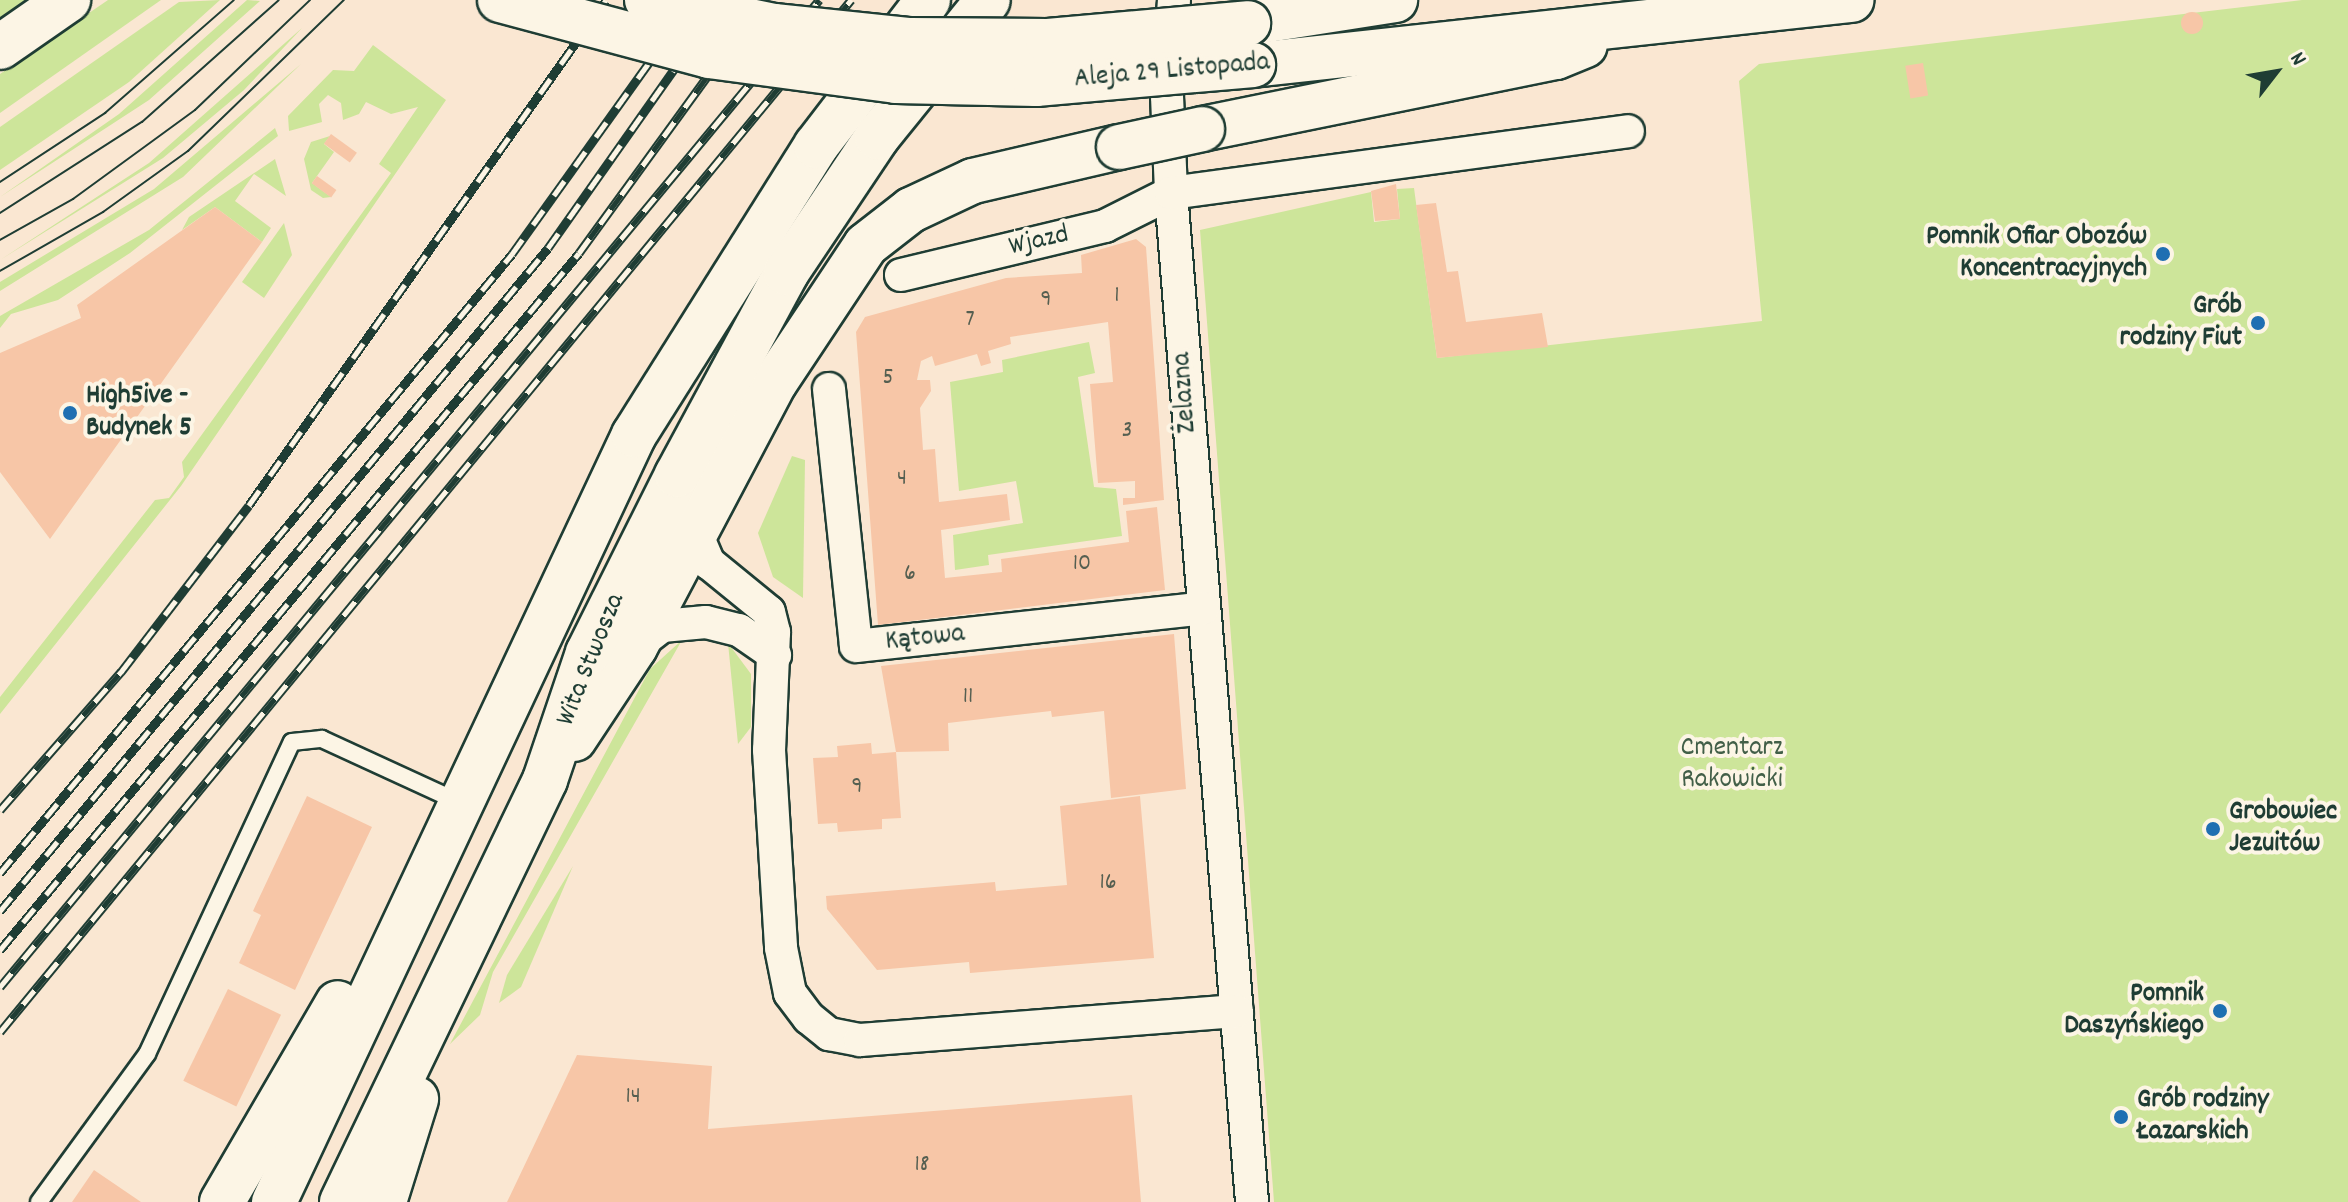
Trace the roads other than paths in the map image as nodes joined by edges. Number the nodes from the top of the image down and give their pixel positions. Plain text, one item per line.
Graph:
1 (68, 0) edge
2 (500, 0) edge
3 (647, 0) edge
4 (928, 0) edge
5 (988, 0) edge
6 (1174, 0) edge
7 (1851, 0) edge
8 (1388, 1) edge
9 (1646, 19) junction
10 (1250, 44) junction
11 (0, 47) edge
12 (1628, 131) dead end
13 (1171, 193) junction
14 (901, 275) dead end
15 (829, 389) dead end
16 (696, 533) junction
17 (1203, 608) junction
18 (635, 647) junction
19 (775, 655) junction
20 (545, 780) junction
21 (459, 802) junction
22 (428, 868) junction
23 (446, 989) junction
24 (1237, 1011) junction
25 (39, 1202) edge
26 (222, 1202) edge
27 (274, 1202) edge
28 (342, 1202) edge
29 (384, 1202) edge
30 (1252, 1202) edge

1 - 11 main road
2 - 10 main road, Aleja 29 Listopada, bridge
3 - 10 main road, bridge
4 - 21 main road, Wita Stwosza
5 - 20 main road, Wita Stwosza
6 - 13 street, Żelazna
7 - 9 main road, Aleja 29 Listopada
8 - 10 main road
9 - 10 main road, Aleja 29 Listopada
9 - 16 main road, bridge
12 - 13 street, Wjazd
13 - 14 street, Wjazd
13 - 17 street, Żelazna
15 - 17 street, Kątowa
16 - 18 main road
16 - 19 street
17 - 24 street, Żelazna
18 - 19 street
18 - 20 main road
19 - 24 street
20 - 23 main road, Wita Stwosza
21 - 22 main road, Wita Stwosza
21 - 25 lane
22 - 26 main road
22 - 27 main road, Wita Stwosza
23 - 28 main road, Wita Stwosza
23 - 29 main road
24 - 30 street, Żelazna

